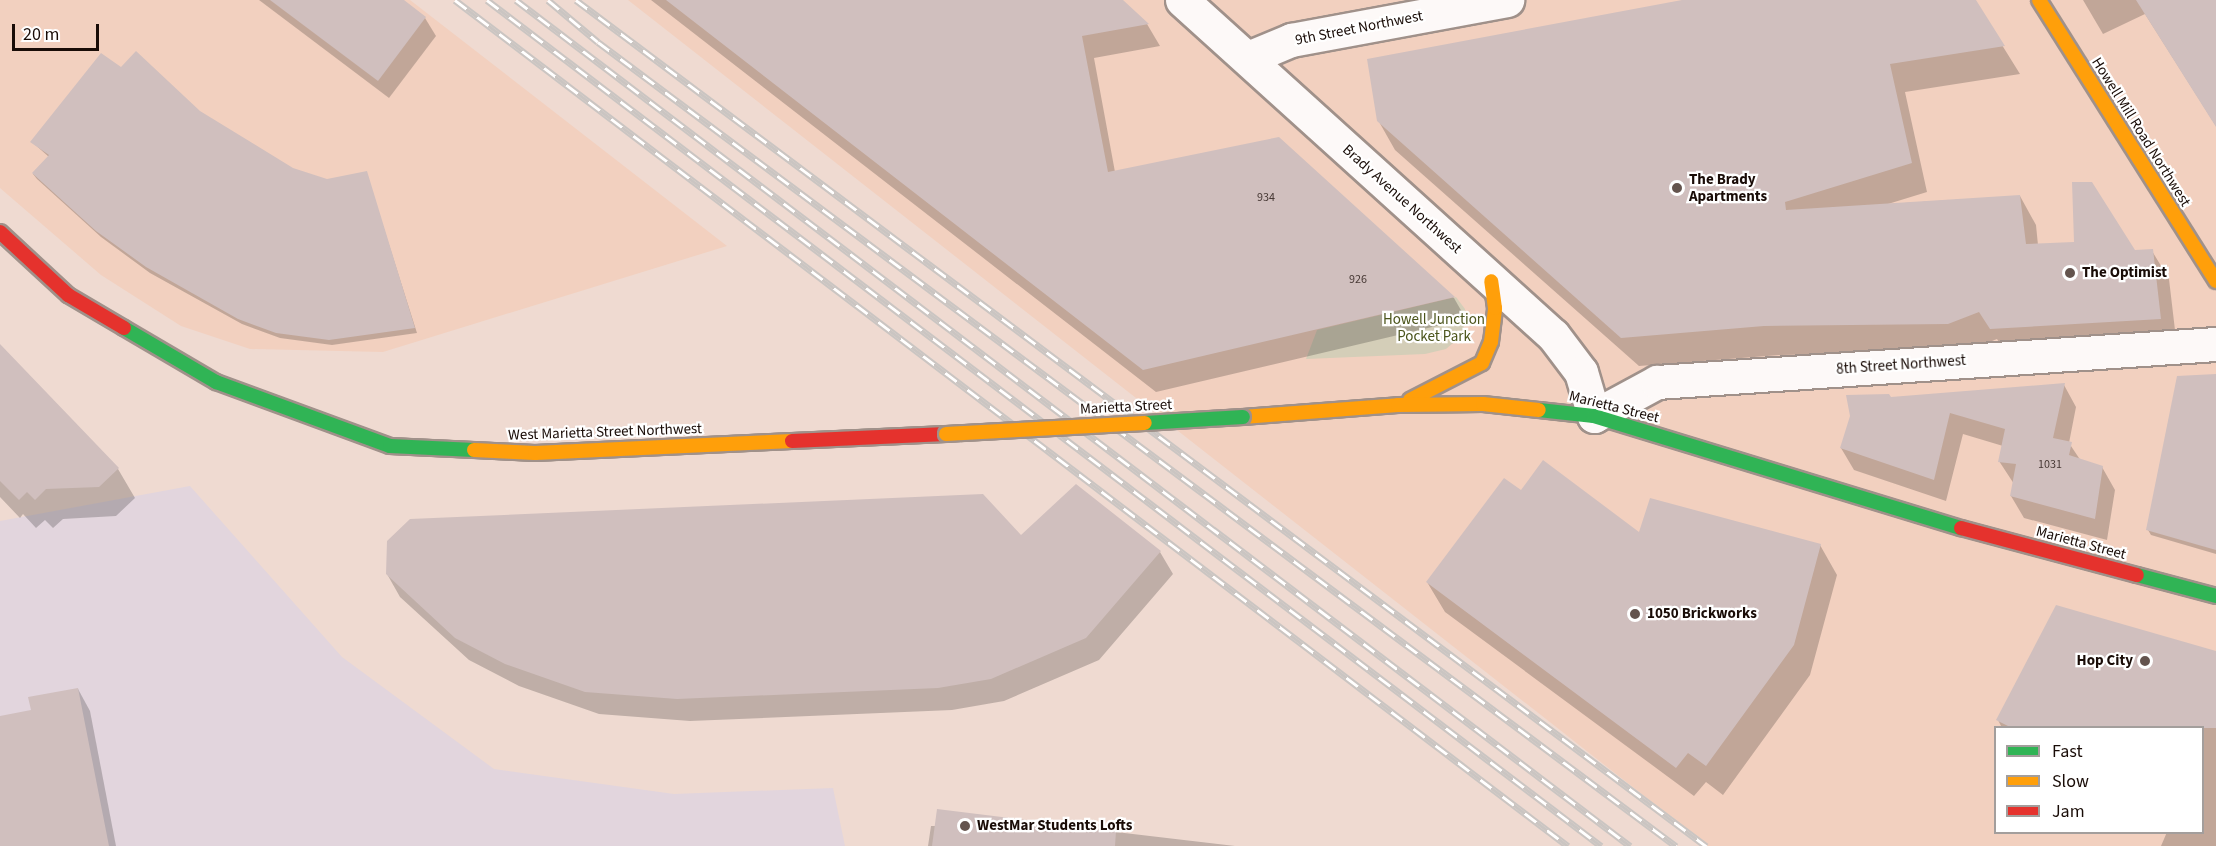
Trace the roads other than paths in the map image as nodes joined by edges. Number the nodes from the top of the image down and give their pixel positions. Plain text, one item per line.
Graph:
1 (1182, 0) edge
2 (1507, 0) edge
3 (2039, 0) edge
4 (1248, 58) junction
5 (0, 232) edge
6 (1491, 281) junction
7 (2216, 281) edge
8 (2216, 344) edge
9 (1398, 405) junction
10 (1594, 416) junction
11 (946, 434) joint
12 (2216, 596) edge

1 - 4 street, Brady Avenue Northwest
2 - 4 street, 9th Street Northwest
3 - 7 street, Howell Mill Road Northwest
4 - 6 street, Brady Avenue Northwest
5 - 11 street, West Marietta Street Northwest
6 - 9 street
6 - 10 street, Brady Avenue Northwest
8 - 10 street, 8th Street Northwest
9 - 10 street, Marietta Street
9 - 11 street, Marietta Street, bridge
10 - 12 street, Marietta Street

